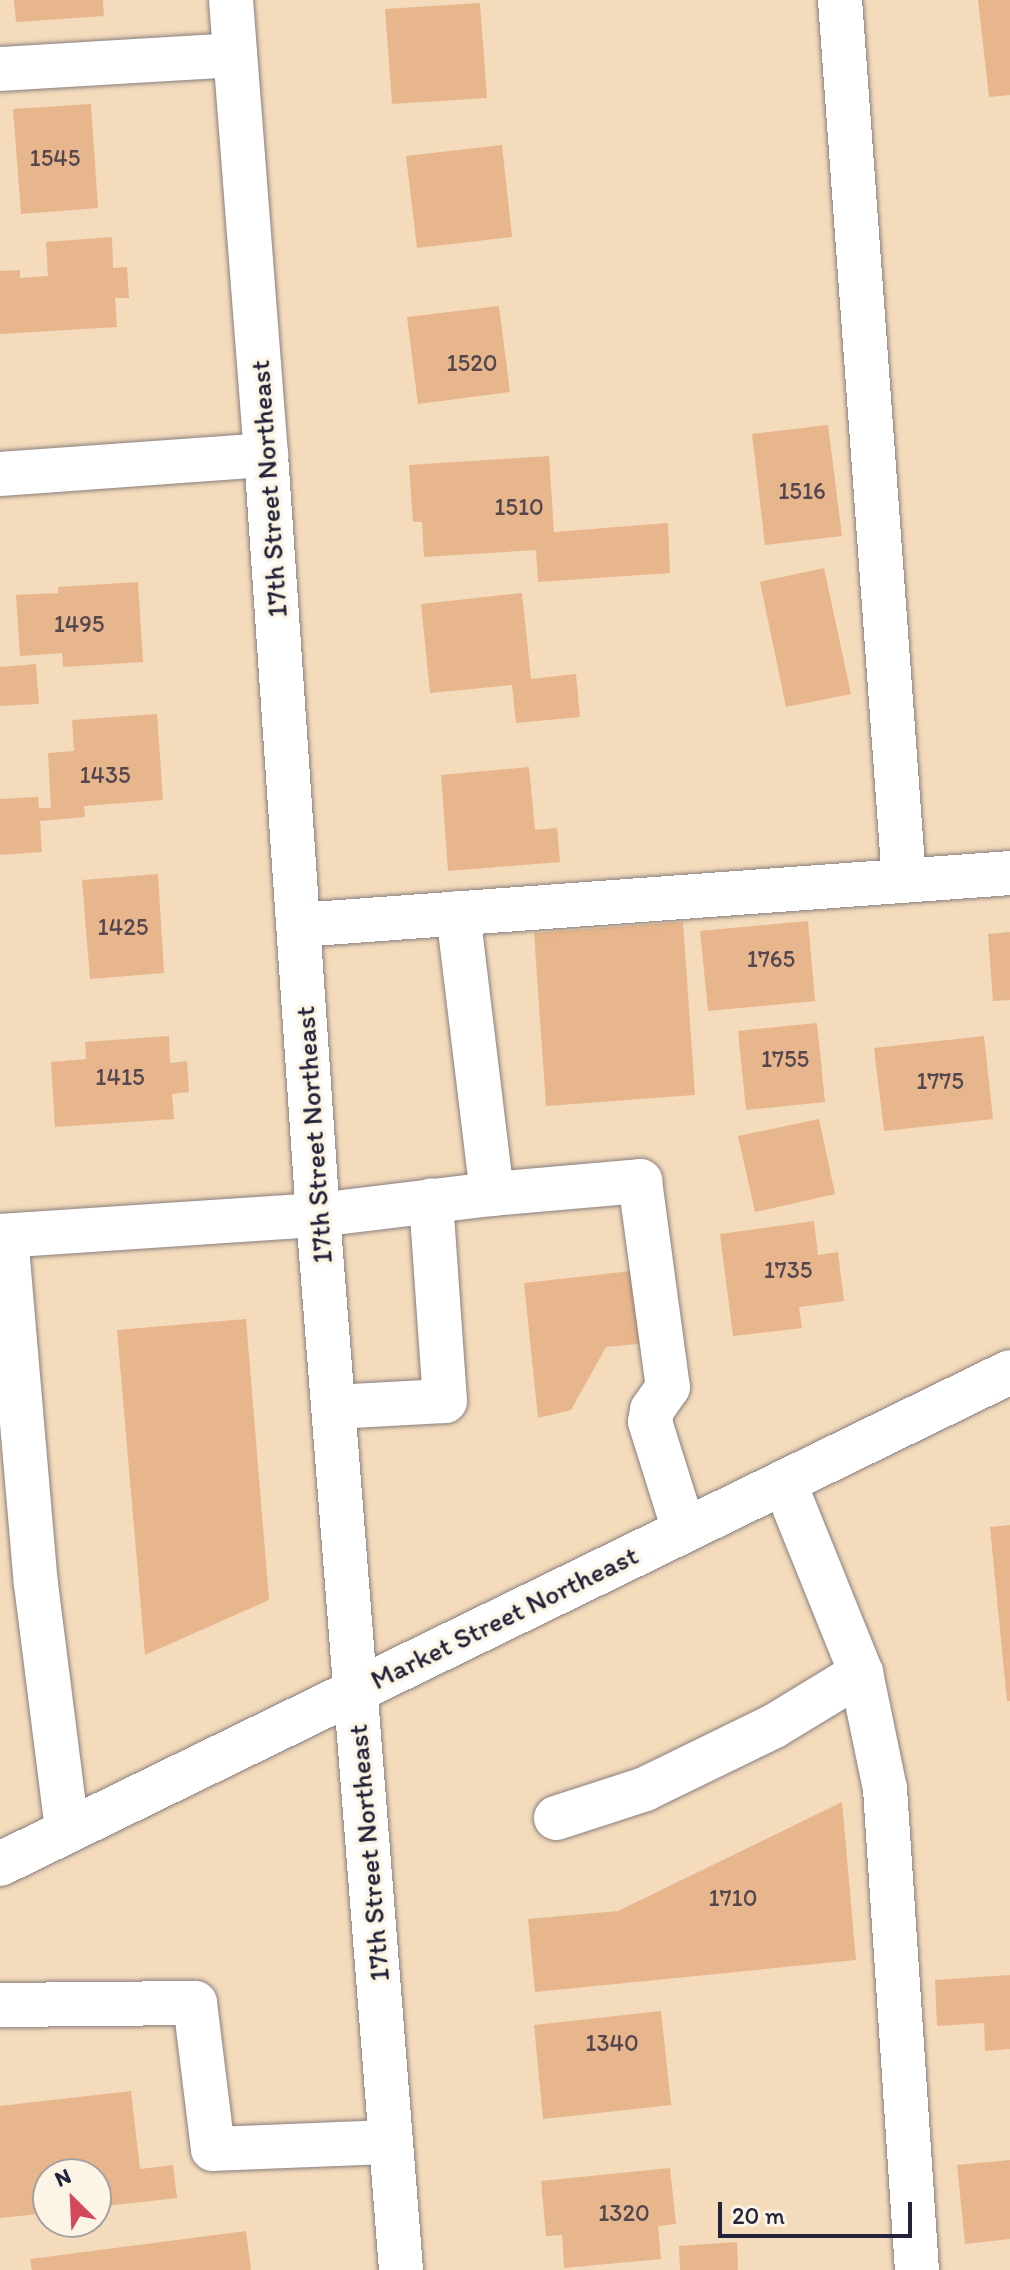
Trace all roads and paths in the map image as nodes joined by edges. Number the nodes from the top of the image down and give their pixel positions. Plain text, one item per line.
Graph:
1 (231, 0) edge
2 (840, 0) edge
3 (235, 55) junction
4 (0, 69) edge
5 (266, 455) junction
6 (0, 474) edge
7 (1010, 873) edge
8 (904, 880) junction
9 (458, 913) junction
10 (299, 925) junction
11 (492, 1194) junction
12 (431, 1200) junction
13 (318, 1215) junction
14 (3, 1236) edge
15 (1010, 1372) edge
16 (333, 1407) junction
17 (784, 1482) junction
18 (684, 1530) junction
19 (861, 1673) junction
20 (355, 1689) junction
21 (556, 1818) dead end
22 (67, 1830) junction
23 (0, 1864) edge
24 (0, 2005) edge
25 (391, 2142) junction
26 (401, 2270) edge
27 (917, 2270) edge

1 - 3 main road, 17th Street Northeast
2 - 8 main road
3 - 4 main road
3 - 5 main road, 17th Street Northeast
5 - 6 main road
5 - 10 main road, 17th Street Northeast
7 - 8 main road
8 - 9 main road
9 - 10 main road
9 - 11 main road
10 - 13 main road, 17th Street Northeast
11 - 12 main road
11 - 18 main road
12 - 13 main road
12 - 16 main road
13 - 14 main road
13 - 16 main road, 17th Street Northeast
14 - 22 main road
15 - 17 main road, Market Street Northeast
16 - 20 main road, 17th Street Northeast
17 - 18 main road, Market Street Northeast
17 - 19 main road
18 - 20 main road, Market Street Northeast
19 - 21 main road
19 - 27 main road
20 - 22 main road, Market Street Northeast
20 - 25 main road, 17th Street Northeast
22 - 23 main road, Market Street Northeast
24 - 25 main road
25 - 26 main road, 17th Street Northeast

